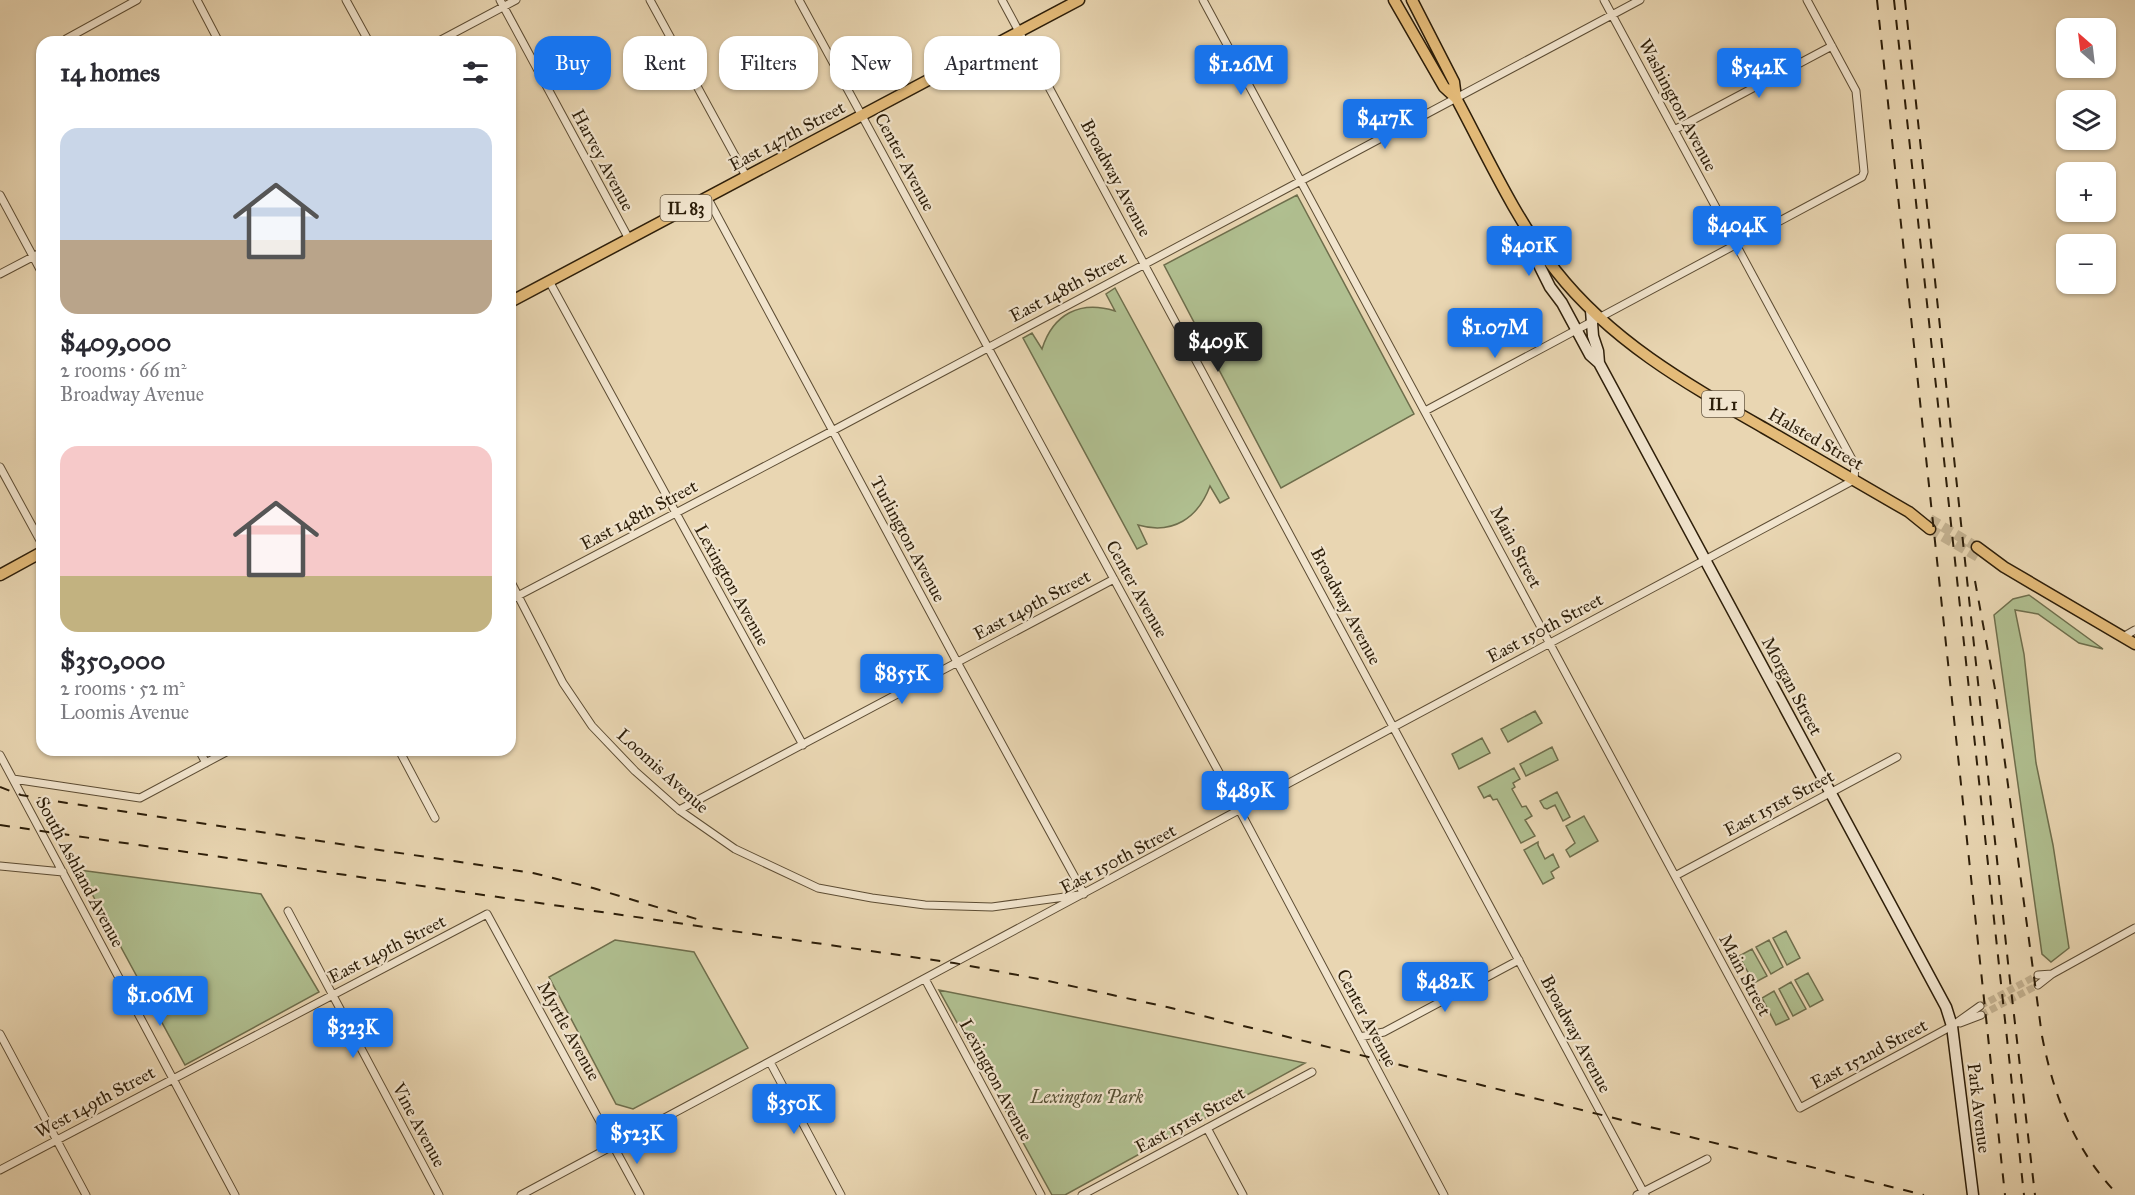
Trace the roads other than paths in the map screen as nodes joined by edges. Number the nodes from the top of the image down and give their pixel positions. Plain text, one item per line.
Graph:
1 (137, 0) edge
2 (197, 0) edge
3 (346, 0) edge
4 (516, 0) edge
5 (650, 0) edge
6 (800, 0) edge
7 (1002, 0) edge
8 (1080, 0) edge
9 (1203, 0) edge
10 (1394, 0) edge
11 (1412, 0) edge
12 (1604, 0) edge
13 (1640, 0) edge
14 (1807, 0) edge
15 (501, 3) edge
16 (1612, 15) junction
17 (1020, 32) junction
18 (74, 36) edge
19 (216, 36) edge
20 (366, 36) edge
21 (447, 36) edge
22 (1832, 46) junction
23 (1456, 98) junction
24 (862, 114) junction
25 (1674, 130) junction
26 (746, 176) junction
27 (1301, 180) junction
28 (0, 195) edge
29 (707, 197) junction
30 (1531, 235) junction
31 (629, 239) junction
32 (1736, 244) junction
33 (36, 255) edge
34 (33, 257) junction
35 (36, 262) edge
36 (1144, 263) junction
37 (0, 274) edge
38 (549, 281) junction
39 (516, 299) edge
40 (1594, 316) junction
41 (1576, 330) junction
42 (988, 347) junction
43 (1599, 363) junction
44 (1425, 411) junction
45 (832, 431) junction
46 (0, 467) edge
47 (1854, 480) junction
48 (675, 512) junction
49 (1930, 524) tunnel mouth
50 (36, 533) edge
51 (1978, 552) tunnel mouth
52 (36, 555) edge
53 (1705, 560) junction
54 (0, 575) edge
55 (1114, 579) junction
56 (516, 591) edge
57 (518, 595) junction
58 (2135, 630) edge
59 (2123, 637) junction
60 (1550, 643) junction
61 (2135, 644) edge
62 (957, 662) junction
63 (1394, 726) junction
64 (803, 745) junction
65 (0, 755) edge
66 (202, 756) edge
67 (219, 756) edge
68 (402, 756) edge
69 (1897, 757) dead end
70 (206, 763) junction
71 (13, 779) junction
72 (1830, 793) junction
73 (679, 810) junction
74 (1240, 811) junction
75 (435, 818) dead end
76 (0, 866) edge
77 (63, 872) junction
78 (1675, 876) junction
79 (1084, 894) junction
80 (288, 911) dead end
81 (487, 914) joint
82 (2135, 928) edge
83 (1519, 960) junction
84 (2052, 974) junction
85 (2038, 975) tunnel mouth
86 (925, 979) junction
87 (2038, 985) tunnel mouth
88 (332, 994) junction
89 (1980, 1006) tunnel mouth
90 (1981, 1015) tunnel mouth
91 (1952, 1026) junction
92 (0, 1034) edge
93 (1360, 1037) junction
94 (770, 1062) junction
95 (1312, 1072) dead end
96 (173, 1078) junction
97 (1800, 1108) joint
98 (1207, 1128) junction
99 (57, 1140) junction
100 (614, 1146) junction
101 (1707, 1159) dead end
102 (0, 1170) edge
103 (1642, 1194) edge
104 (86, 1195) edge
105 (235, 1195) edge
106 (439, 1195) edge
107 (521, 1195) edge
108 (640, 1195) edge
109 (841, 1195) edge
110 (1041, 1195) edge
111 (1082, 1195) edge
112 (1243, 1195) edge
113 (1444, 1195) edge
114 (1973, 1195) edge

1 - 18 street
2 - 19 street
3 - 20 street
4 - 15 street
5 - 26 street
6 - 24 street, Center Avenue
7 - 17 street, Broadway Avenue
8 - 17 main road, East 147th Street / IL 83
9 - 27 street, Main Street
10 - 23 main road, Halsted Street / IL 1
11 - 23 main road, Halsted Street / IL 1
12 - 16 street, Washington Avenue
13 - 16 street, East 148th Street
14 - 22 street
15 - 21 street
15 - 31 street, Harvey Avenue
16 - 23 street, East 148th Street
16 - 25 street, Washington Avenue
17 - 24 main road, East 147th Street / IL 83
17 - 36 street, Broadway Avenue
22 - 25 street
22 - 32 street
23 - 27 street, East 148th Street
23 - 30 main road, Halsted Street / IL 1
24 - 26 main road, East 147th Street / IL 83
24 - 42 street, Center Avenue
25 - 32 street, Washington Avenue
26 - 29 main road, East 147th Street / IL 83
27 - 36 street, East 148th Street
27 - 44 street, Main Street
28 - 34 street
29 - 31 main road, East 147th Street / IL 83
29 - 45 street, Turlington Avenue
30 - 40 main road, Halsted Street / IL 1
30 - 41 street, Morgan Street
31 - 38 main road, East 147th Street / IL 83
32 - 40 street
32 - 47 street, Washington Avenue
33 - 34 street
34 - 35 street
34 - 37 street
36 - 42 street, East 148th Street
36 - 63 street, Broadway Avenue
38 - 39 main road, East 147th Street / IL 83
38 - 48 street, Lexington Avenue
40 - 41 street
40 - 43 street, Morgan Street
40 - 47 main road, Halsted Street / IL 1
41 - 43 street, Morgan Street
41 - 44 street
42 - 45 street, East 148th Street
42 - 55 street, Center Avenue
43 - 53 street, Morgan Street
44 - 60 street, Main Street
45 - 48 street, East 148th Street
45 - 62 street, Turlington Avenue
46 - 50 street
47 - 49 main road, Halsted Street / IL 1
47 - 53 street, East 150th Street
48 - 57 street, East 148th Street
48 - 64 street, Lexington Avenue
51 - 59 main road
52 - 54 main road
53 - 60 street, East 150th Street
53 - 72 street, Morgan Street
55 - 62 street, East 149th Street
55 - 74 street, Center Avenue
56 - 57 street, Loomis Avenue
57 - 73 street, Loomis Avenue
58 - 59 street
59 - 61 main road
60 - 63 street, East 150th Street
60 - 78 street, Main Street
62 - 64 street, East 149th Street
62 - 79 street, Turlington Avenue
63 - 74 street, East 150th Street
63 - 83 street, Broadway Avenue
64 - 73 street, East 149th Street
65 - 71 street, South Ashland Avenue
66 - 70 street
67 - 70 street
68 - 75 street
69 - 72 street, East 151st Street
70 - 71 street
71 - 77 street, South Ashland Avenue
72 - 78 street, East 151st Street
72 - 91 street, Morgan Street
73 - 79 street, Loomis Avenue
74 - 79 street, East 150th Street
74 - 93 street, Center Avenue
76 - 77 street
77 - 96 street, South Ashland Avenue
78 - 97 street, Main Street
79 - 86 street, East 150th Street
80 - 88 street, Vine Avenue
81 - 88 street, East 149th Street
81 - 100 street, Myrtle Avenue
82 - 84 street
83 - 93 street
83 - 103 street, Broadway Avenue
84 - 85 street
84 - 87 street
86 - 94 street, East 150th Street
86 - 110 street, Lexington Avenue
88 - 96 street, East 149th Street
88 - 106 street, Vine Avenue
89 - 91 street, East 152nd Street
90 - 91 street, East 152nd Street
91 - 97 street, East 152nd Street
91 - 114 street, Park Avenue
92 - 99 street
93 - 113 street, Center Avenue
94 - 100 street, East 150th Street
94 - 109 street
95 - 98 street, East 151st Street
96 - 99 street, West 149th Street
96 - 105 street, South Ashland Avenue
98 - 111 street, East 151st Street
98 - 112 street
99 - 102 street, West 149th Street
99 - 104 street
100 - 107 street, East 150th Street
100 - 108 street, Myrtle Avenue
101 - 103 street

